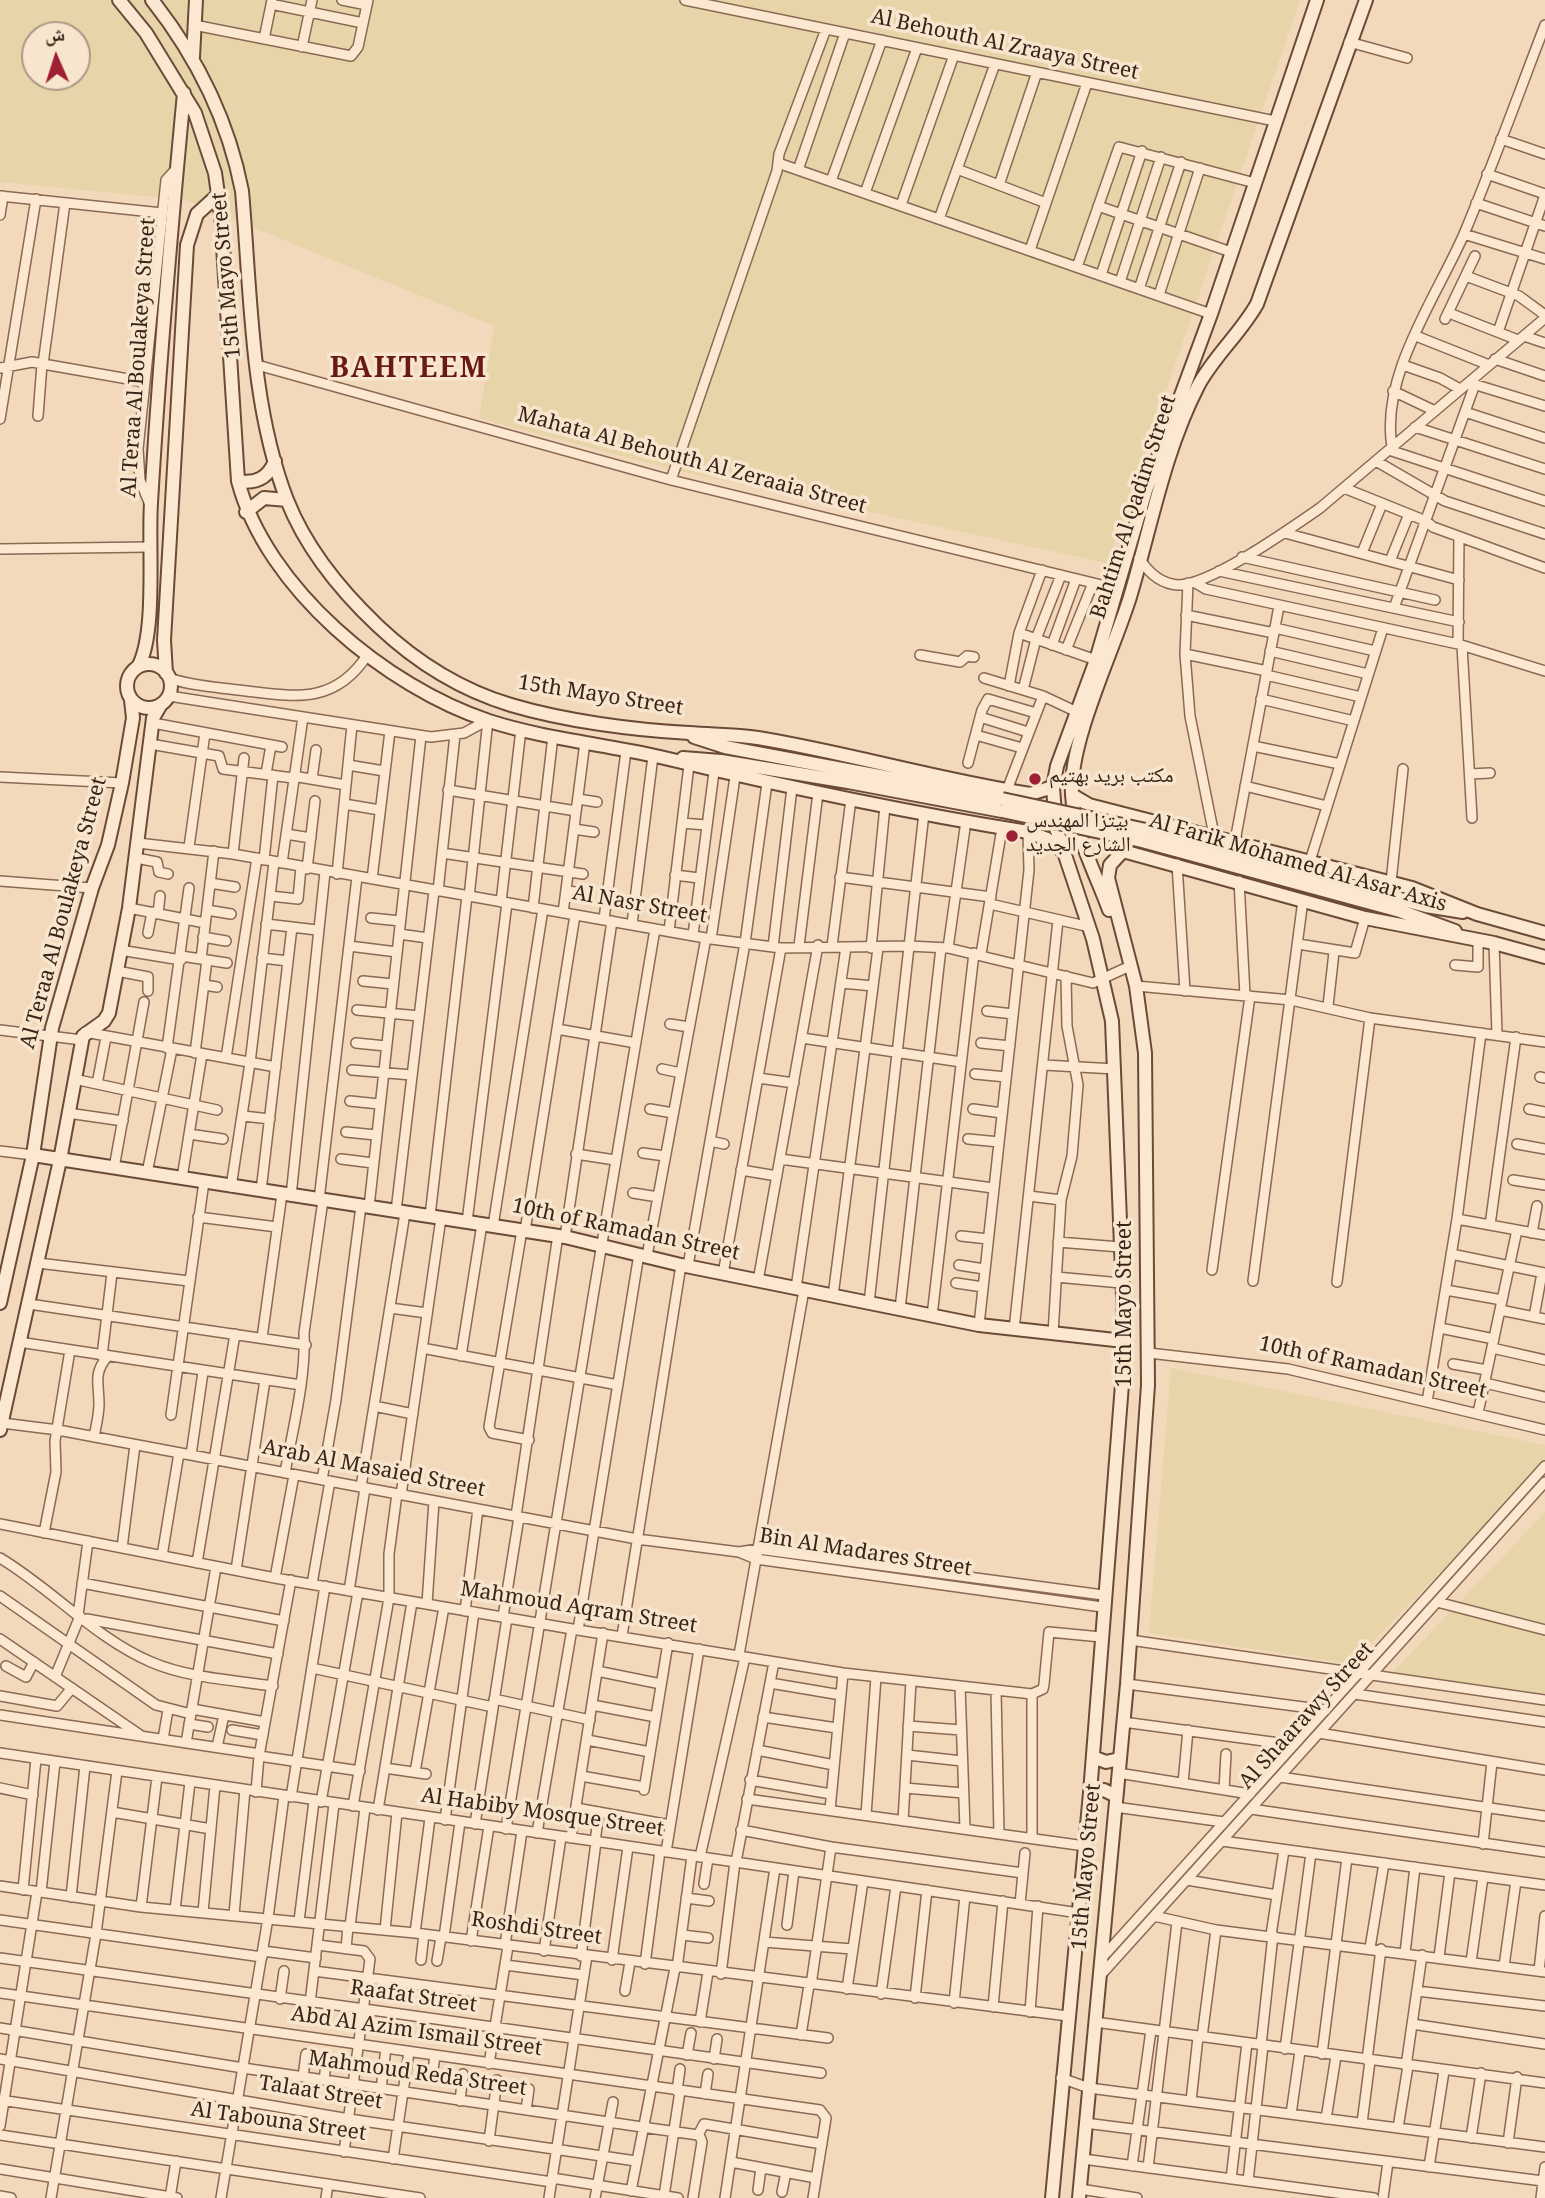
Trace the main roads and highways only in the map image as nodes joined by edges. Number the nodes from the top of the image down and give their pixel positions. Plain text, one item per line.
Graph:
1 (119, 0) edge
2 (152, 0) edge
3 (196, 0) edge
4 (1317, 0) edge
5 (1366, 0) edge
6 (193, 58) junction
7 (184, 93) junction
8 (219, 194) junction
9 (275, 461) junction
10 (238, 481) junction
11 (288, 500) junction
12 (246, 512) junction
13 (138, 667) junction
14 (168, 675) junction
15 (131, 700) junction
16 (164, 701) junction
17 (686, 733) junction
18 (656, 756) junction
19 (1053, 787) junction
20 (1030, 794) junction
21 (1072, 795) junction
22 (1131, 816) junction
23 (1028, 832) junction
24 (1123, 851) junction
25 (1064, 852) junction
26 (1477, 914) junction
27 (1545, 933) edge
28 (1474, 939) junction
29 (1545, 957) edge
30 (1130, 966) junction
31 (1105, 980) joint
32 (33, 1155) junction
33 (60, 1160) junction
34 (6, 1251) edge
35 (1, 1295) edge
36 (1124, 1341) junction
37 (1, 1426) edge
38 (1093, 1756) junction
39 (1119, 1759) junction
40 (1090, 1793) junction
41 (1116, 1802) junction
42 (1080, 2193) edge
43 (1052, 2198) edge

1 - 7 main road, 15th Mayo Street
2 - 6 main road, 15th Mayo Street
3 - 6 main road
4 - 19 main road, Bahtim Al Qadim Street
5 - 21 main road, Bahtim Al Qadim Street
6 - 9 main road, 15th Mayo Street
7 - 8 main road, 15th Mayo Street
7 - 13 main road, Al Teraa Al Boulakeya Street
8 - 10 main road, 15th Mayo Street
8 - 14 main road, Al Teraa Al Boulakeya Street
9 - 10 main road
9 - 11 main road, 15th Mayo Street
10 - 12 main road, 15th Mayo Street
11 - 12 main road
11 - 17 main road, 15th Mayo Street
12 - 18 main road, 15th Mayo Street
13 - 14 main road
13 - 15 main road
14 - 16 main road
15 - 16 main road
15 - 32 main road, Al Teraa Al Boulakeya Street
16 - 33 main road, Al Teraa Al Boulakeya Street
17 - 20 main road, 15th Mayo Street
17 - 26 main road, Al Farik Mohamed Al Asar Axis, bridge
18 - 23 main road, 15th Mayo Street
18 - 28 main road, Al Farik Mohamed Al Asar Axis, bridge
19 - 20 main road, 15th Mayo Street
19 - 25 main road, Bahtim Al Qadim Street
20 - 23 main road
21 - 22 main road
21 - 30 main road, Bahtim Al Qadim Street
22 - 24 main road
22 - 26 main road
23 - 25 main road, 15th Mayo Street
24 - 28 main road
24 - 30 main road, 15th Mayo Street
25 - 31 main road, Bahtim Al Qadim Street
26 - 27 main road
28 - 29 main road
30 - 39 main road, 15th Mayo Street
31 - 36 main road, 15th Mayo Street
32 - 33 main road, 10th of Ramadan Street
32 - 34 main road, Al Teraa Al Boulakeya Street
33 - 36 main road, 10th of Ramadan Street
33 - 37 main road
34 - 35 main road, Al Teraa Al Boulakeya Street
36 - 38 main road, 15th Mayo Street
38 - 39 main road
38 - 40 main road, 15th Mayo Street
39 - 41 main road, 15th Mayo Street
40 - 41 main road
40 - 43 main road, 15th Mayo Street
41 - 42 main road, 15th Mayo Street

